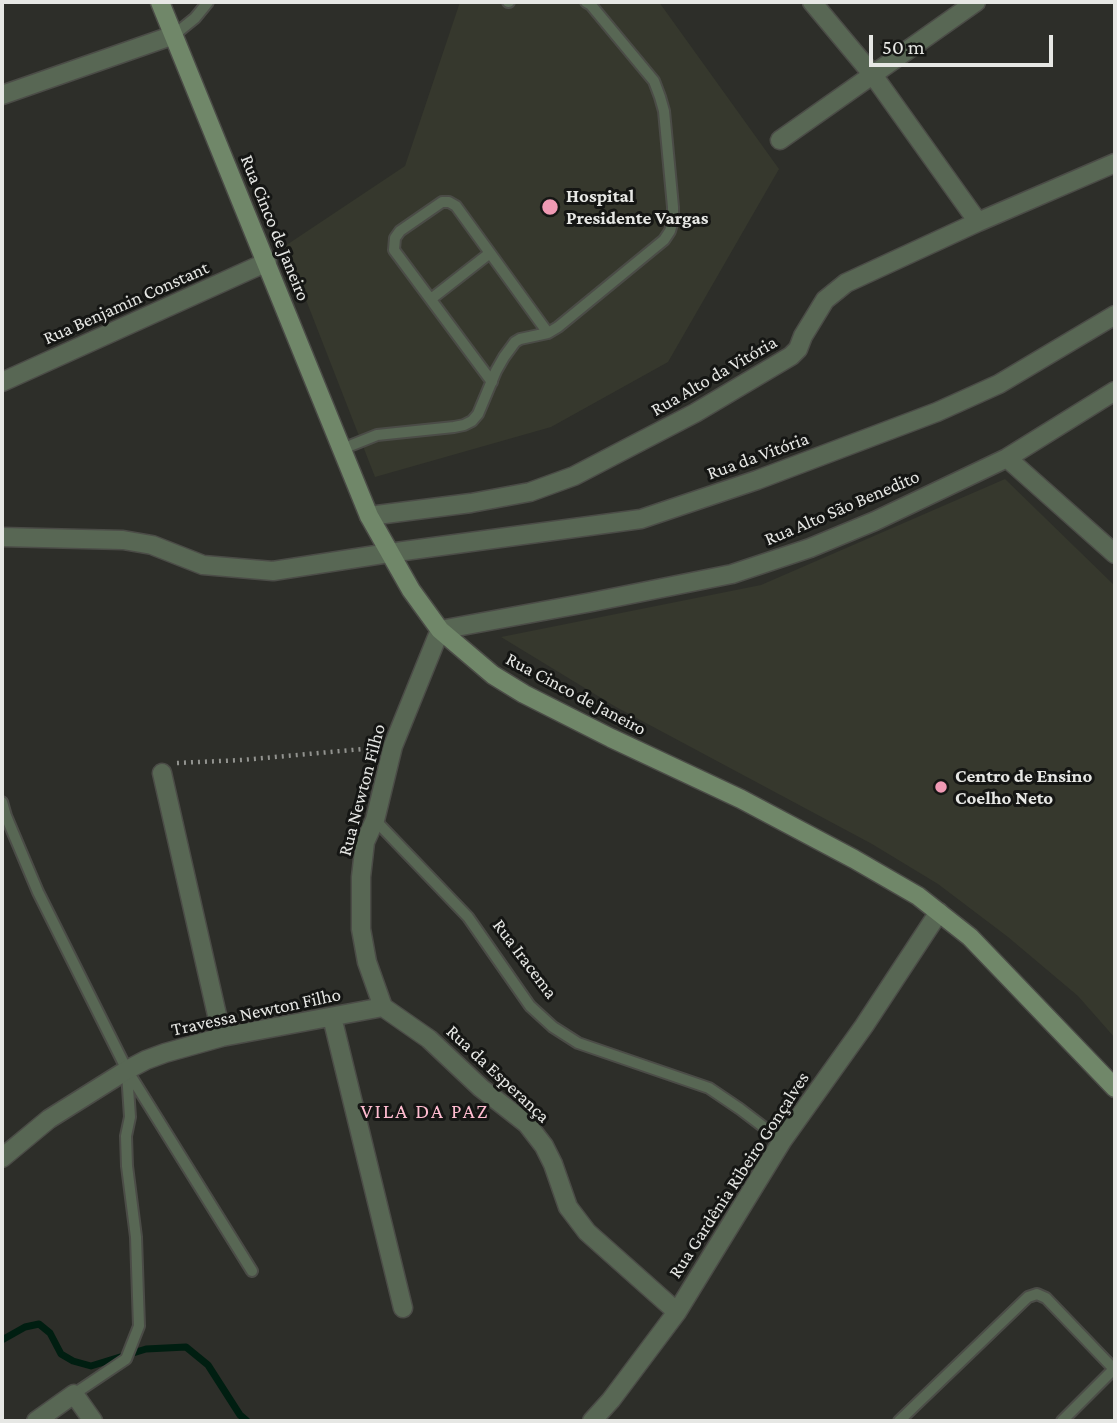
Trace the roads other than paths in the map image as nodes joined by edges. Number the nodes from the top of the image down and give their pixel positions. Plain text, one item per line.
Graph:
1 (160, 2) edge
2 (208, 2) edge
3 (586, 2) edge
4 (812, 2) edge
5 (976, 2) edge
6 (174, 35) junction
7 (873, 75) junction
8 (2, 95) edge
9 (780, 140) dead end
10 (1115, 163) edge
11 (978, 222) junction
12 (490, 253) junction
13 (267, 262) junction
14 (431, 299) junction
15 (1115, 315) edge
16 (548, 333) junction
17 (2, 382) edge
18 (492, 382) junction
19 (1115, 391) edge
20 (342, 449) junction
21 (1007, 458) junction
22 (369, 516) junction
23 (2, 537) edge
24 (389, 553) junction
25 (1115, 554) edge
26 (440, 629) junction
27 (162, 773) road end
28 (2, 802) edge
29 (374, 820) junction
30 (939, 912) junction
31 (383, 1007) junction
32 (332, 1017) junction
33 (222, 1037) junction
34 (127, 1070) junction
35 (1113, 1080) edge
36 (782, 1141) junction
37 (2, 1158) edge
38 (252, 1271) dead end
39 (403, 1308) dead end
40 (677, 1312) junction
41 (1115, 1368) edge
42 (74, 1394) junction
43 (36, 1421) edge
44 (93, 1421) edge
45 (592, 1421) edge
46 (899, 1421) edge
47 (1062, 1421) edge

1 - 6 main road, Rua Cinco de Janeiro
2 - 6 lane
3 - 16 lane
4 - 7 street
5 - 7 street
6 - 8 street
6 - 13 main road, Rua Cinco de Janeiro
7 - 9 street
7 - 11 street
10 - 11 street, Rua Alto da Vitória
11 - 22 street, Rua Alto da Vitória
12 - 14 lane
12 - 14 lane
12 - 16 lane
13 - 17 street, Rua Benjamin Constant
13 - 20 main road, Rua Cinco de Janeiro
14 - 18 lane
15 - 24 street, Rua da Vitória
16 - 18 lane
18 - 20 lane
19 - 21 street, Rua Alto São Benedito
20 - 22 main road, Rua Cinco de Janeiro
21 - 25 street
21 - 26 street, Rua Alto São Benedito
22 - 24 main road, Rua Cinco de Janeiro
23 - 24 street, Rua da Vitória
24 - 26 main road, Rua Cinco de Janeiro
26 - 29 street, Rua Newton Filho
26 - 30 main road, Rua Cinco de Janeiro
27 - 33 street
28 - 34 lane
29 - 31 street, Rua Newton Filho
29 - 36 lane, Rua Iracema
30 - 35 main road, Rua Cinco de Janeiro
30 - 36 street, Rua Gardênia Ribeiro Gonçalves
31 - 32 street, Travessa Newton Filho
31 - 40 street, Rua da Esperança
32 - 33 street, Travessa Newton Filho
32 - 39 street
33 - 34 street, Travessa Newton Filho
34 - 37 street, Travessa Newton Filho
34 - 38 lane
34 - 42 lane
36 - 40 street, Rua Gardênia Ribeiro Gonçalves
40 - 45 street, Rua Gardênia Ribeiro Gonçalves
41 - 46 lane
41 - 47 lane
42 - 43 street
42 - 44 street

